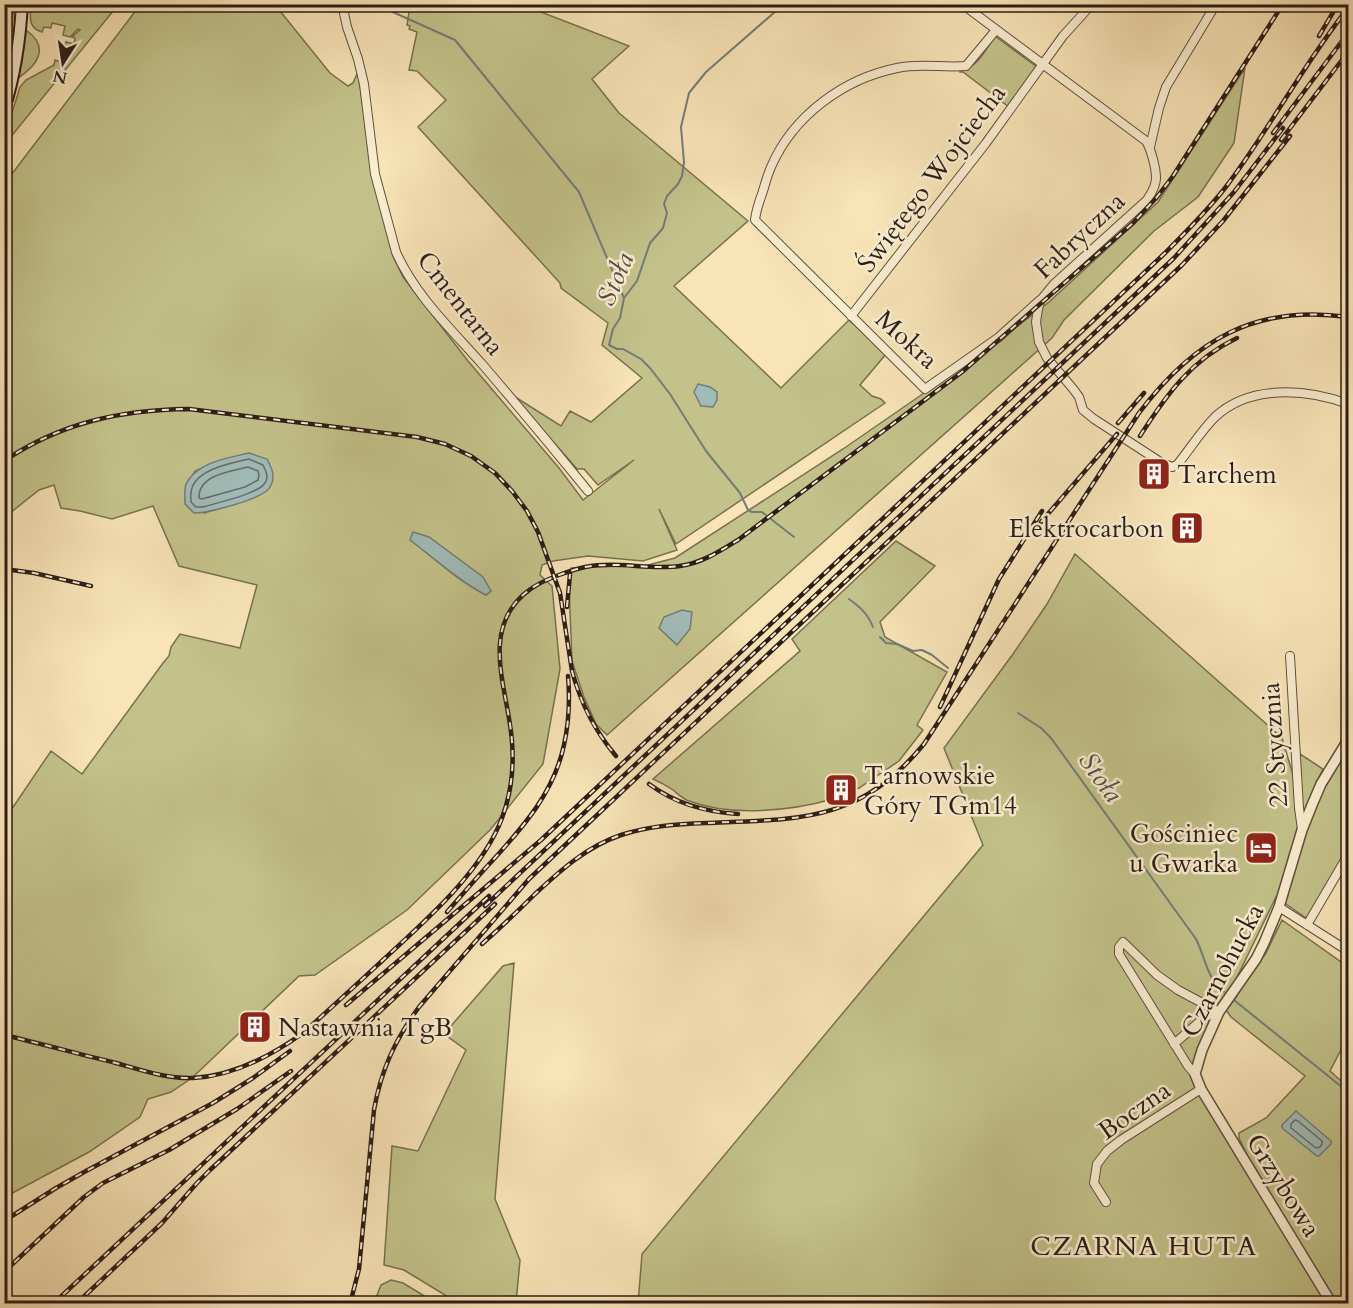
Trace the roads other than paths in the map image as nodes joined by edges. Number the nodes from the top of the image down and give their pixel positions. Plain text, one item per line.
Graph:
1 (22, 4) edge
2 (344, 4) edge
3 (962, 4) edge
4 (1092, 4) edge
5 (1216, 4) edge
6 (996, 30) junction
7 (1043, 64) junction
8 (4, 109) edge
9 (1150, 147) junction
10 (1043, 297) junction
11 (851, 316) junction
12 (1348, 404) edge
13 (588, 491) dead end
14 (1290, 656) dead end
15 (1348, 740) edge
16 (1302, 830) junction
17 (1348, 855) edge
18 (1279, 907) junction
19 (1307, 925) junction
20 (1348, 951) edge
21 (1219, 1012) junction
22 (1174, 1044) junction
23 (1195, 1074) junction
24 (1201, 1089) junction
25 (1106, 1202) dead end
26 (1332, 1304) edge

1 - 8 main road
2 - 13 street, Cmentarna
3 - 6 street
4 - 7 street, Świętego Wojciecha
5 - 9 street
6 - 7 street
6 - 11 street, Mokra
7 - 9 street
7 - 11 street, Świętego Wojciecha
9 - 10 street, Fabryczna
10 - 11 street, Mokra
10 - 12 street, Fabryczna
14 - 16 street, 22 Stycznia
15 - 16 street, Czarnohucka
16 - 18 street, Czarnohucka
17 - 19 street
18 - 19 street
18 - 21 street, Czarnohucka
19 - 20 street
21 - 22 street
21 - 22 street, Boczna
21 - 23 street, Czarnohucka
22 - 23 street, Boczna
23 - 24 street, Czarnohucka
24 - 25 street, Boczna
24 - 26 street, Grzybowa

